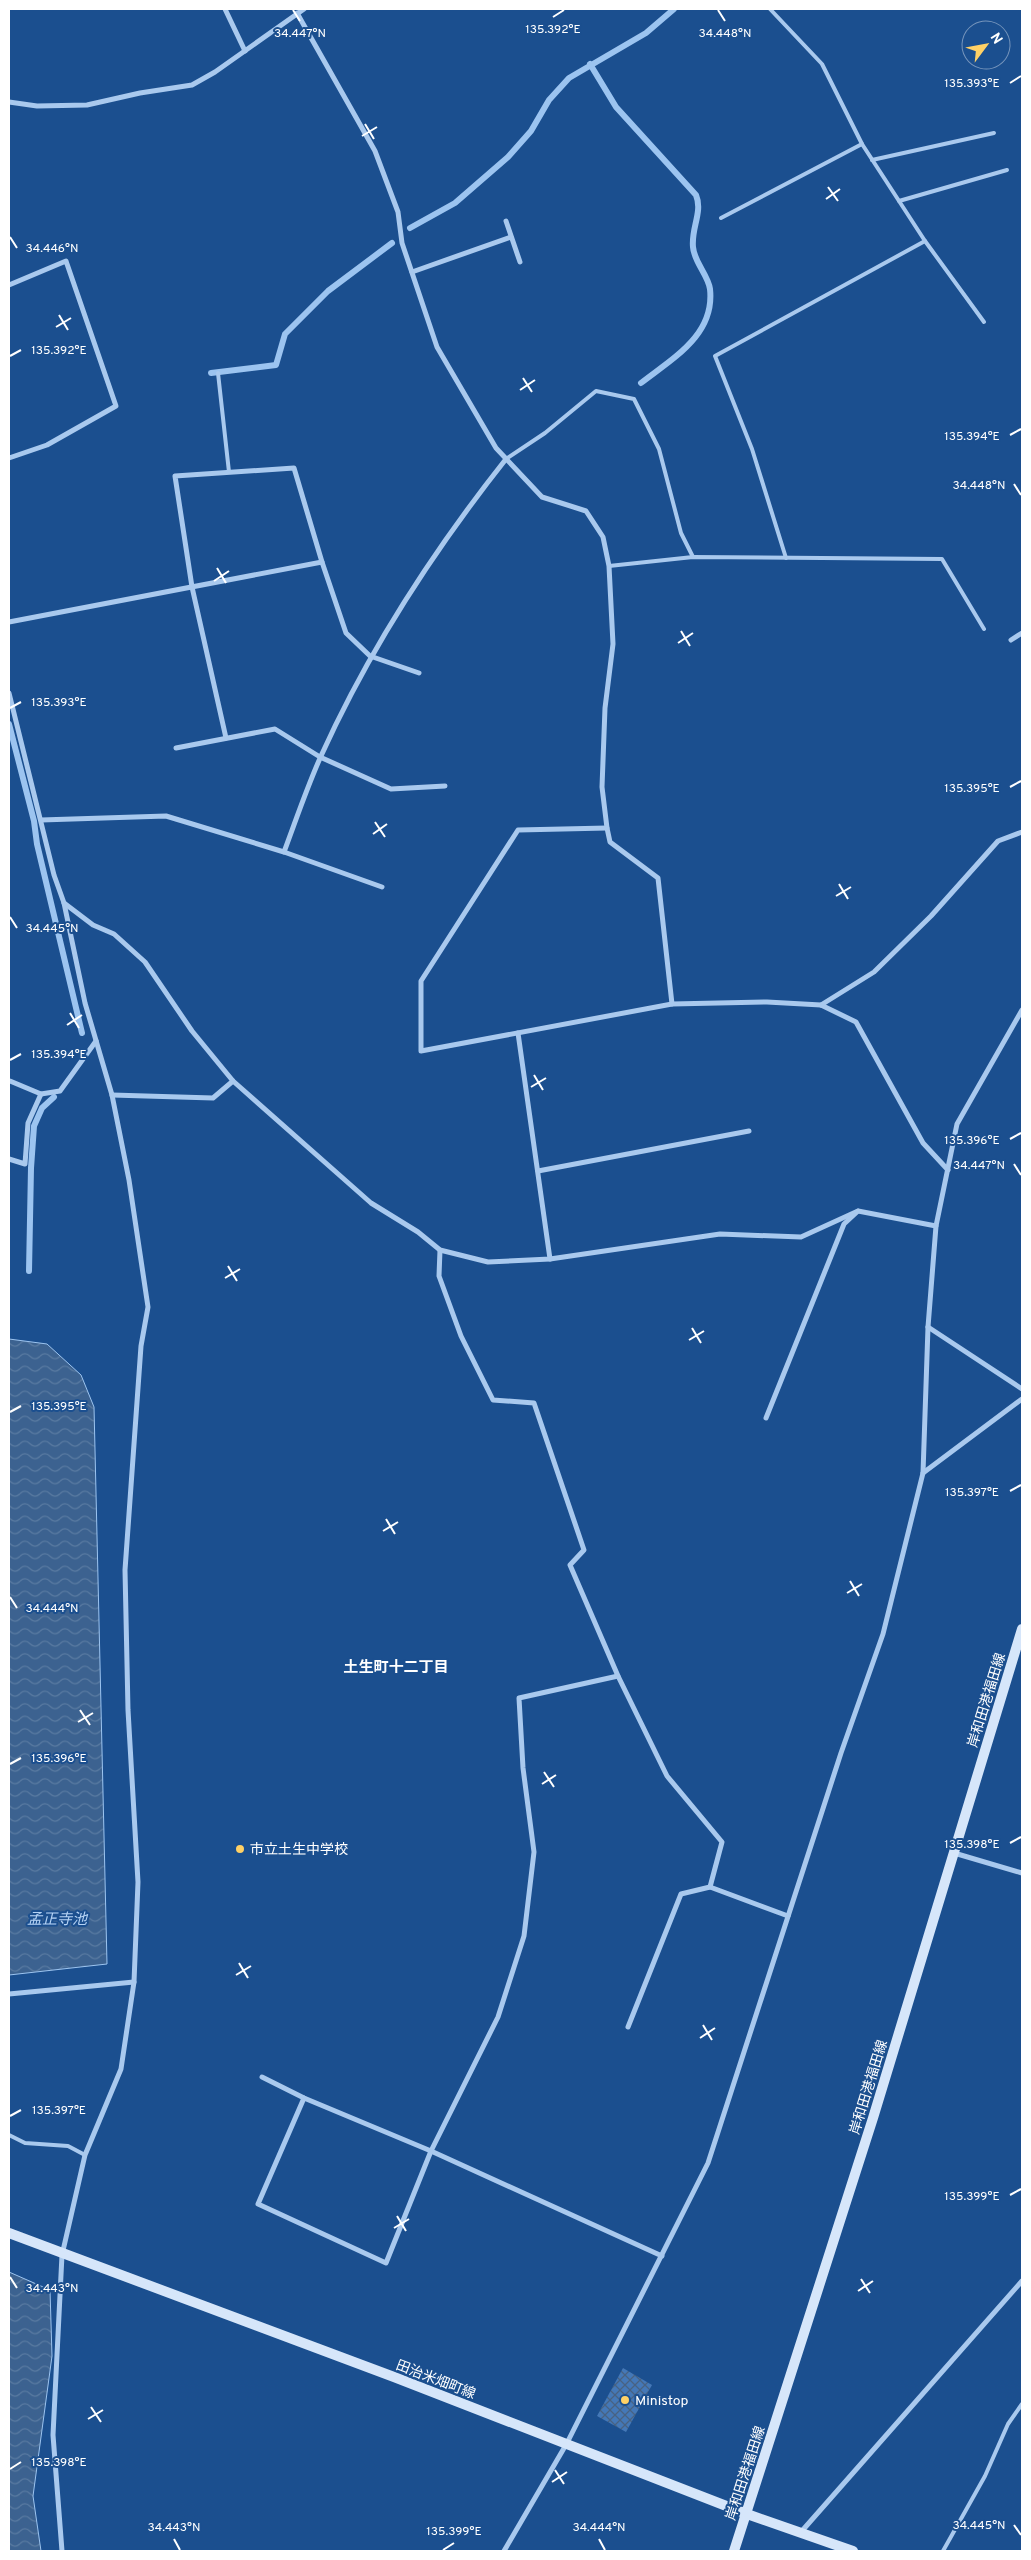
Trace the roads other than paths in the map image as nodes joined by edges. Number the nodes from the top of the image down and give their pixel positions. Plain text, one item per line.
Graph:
1 (225, 9) edge
2 (304, 9) edge
3 (770, 9) edge
4 (297, 14) junction
5 (245, 51) junction
6 (9, 102) edge
7 (994, 133) dead end
8 (862, 144) junction
9 (872, 160) junction
10 (1007, 170) dead end
11 (899, 202) junction
12 (721, 218) dead end
13 (506, 221) dead end
14 (511, 237) junction
15 (925, 241) junction
16 (520, 262) dead end
17 (412, 272) junction
18 (9, 286) edge
19 (984, 322) dead end
20 (218, 373) dead end
21 (9, 458) edge
22 (506, 459) junction
23 (229, 472) junction
24 (693, 557) junction
25 (786, 558) junction
26 (322, 562) junction
27 (608, 566) junction
28 (192, 587) junction
29 (9, 622) edge
30 (984, 629) dead end
31 (1022, 633) edge
32 (1011, 640) dead end
33 (370, 656) junction
34 (419, 673) dead end
35 (9, 693) edge
36 (226, 738) junction
37 (176, 748) dead end
38 (320, 757) junction
39 (446, 786) dead end
40 (41, 820) junction
41 (607, 828) junction
42 (1022, 832) edge
43 (284, 852) junction
44 (382, 887) dead end
45 (64, 903) junction
46 (672, 1004) junction
47 (821, 1005) junction
48 (1022, 1010) edge
49 (518, 1033) junction
50 (96, 1041) junction
51 (10, 1080) edge
52 (233, 1081) junction
53 (41, 1094) junction
54 (112, 1095) junction
55 (749, 1131) dead end
56 (9, 1159) edge
57 (948, 1170) junction
58 (538, 1171) junction
59 (858, 1211) junction
60 (936, 1226) junction
61 (440, 1250) junction
62 (550, 1259) junction
63 (928, 1327) junction
64 (1022, 1389) edge
65 (1022, 1398) edge
66 (766, 1418) dead end
67 (923, 1473) junction
68 (1022, 1629) edge
69 (618, 1676) junction
70 (954, 1853) junction
71 (1022, 1874) edge
72 (710, 1887) junction
73 (788, 1916) junction
74 (134, 1982) junction
75 (9, 1994) edge
76 (628, 2027) dead end
77 (262, 2077) dead end
78 (304, 2098) junction
79 (9, 2136) edge
80 (431, 2152) junction
81 (85, 2155) junction
82 (9, 2233) edge
83 (62, 2255) junction
84 (662, 2256) junction
85 (1022, 2281) edge
86 (1022, 2404) edge
87 (567, 2444) junction
88 (747, 2514) junction
89 (801, 2532) junction
90 (62, 2551) edge
91 (504, 2551) edge
92 (734, 2551) edge
93 (853, 2551) edge
94 (943, 2551) edge

1 - 5 street
2 - 4 street
3 - 8 lane
4 - 5 street
4 - 17 street
5 - 6 street
7 - 9 lane
8 - 9 lane
8 - 12 lane
9 - 11 lane
10 - 11 lane
11 - 15 lane
13 - 14 street
14 - 16 street
14 - 17 street
15 - 19 lane
15 - 25 lane
17 - 22 street
18 - 21 street
20 - 23 lane
22 - 24 lane
22 - 27 street
22 - 33 street
23 - 26 street
23 - 28 street
24 - 25 lane
24 - 27 lane
25 - 30 lane
26 - 28 street
26 - 33 street
27 - 41 street
28 - 29 street
28 - 36 street
31 - 32 street
33 - 34 street
33 - 38 street
35 - 40 street
36 - 37 street
36 - 38 street
38 - 39 street
38 - 43 street
40 - 43 street
40 - 45 street
41 - 46 street
41 - 49 street
42 - 47 street
43 - 44 street
45 - 50 street
45 - 52 street
46 - 47 street
46 - 49 street
47 - 57 street
48 - 57 street
49 - 58 street
50 - 53 street
50 - 54 street
51 - 53 street
52 - 54 street
52 - 61 street
53 - 56 street
54 - 74 street
55 - 58 street
57 - 60 street
58 - 62 street
59 - 60 street
59 - 62 street
59 - 66 street
60 - 63 street
61 - 62 street
61 - 69 street
63 - 64 street
63 - 67 street
65 - 67 street
67 - 73 street
68 - 70 street, 岸和田港福田線
69 - 72 street
69 - 80 street
70 - 71 street
70 - 88 street, 岸和田港福田線
72 - 73 street
72 - 76 street
73 - 84 street
74 - 75 street
74 - 81 street
77 - 78 street
78 - 80 street
78 - 80 street
79 - 81 lane
80 - 84 street
81 - 83 street
82 - 83 street, 田治米畑町線
83 - 87 street, 田治米畑町線
83 - 90 street
84 - 87 street
85 - 89 street
86 - 94 lane
87 - 88 street, 田治米畑町線
87 - 91 street
88 - 89 street, 田治米畑町線
88 - 92 street, 岸和田港福田線
89 - 93 street, 田治米畑町線

